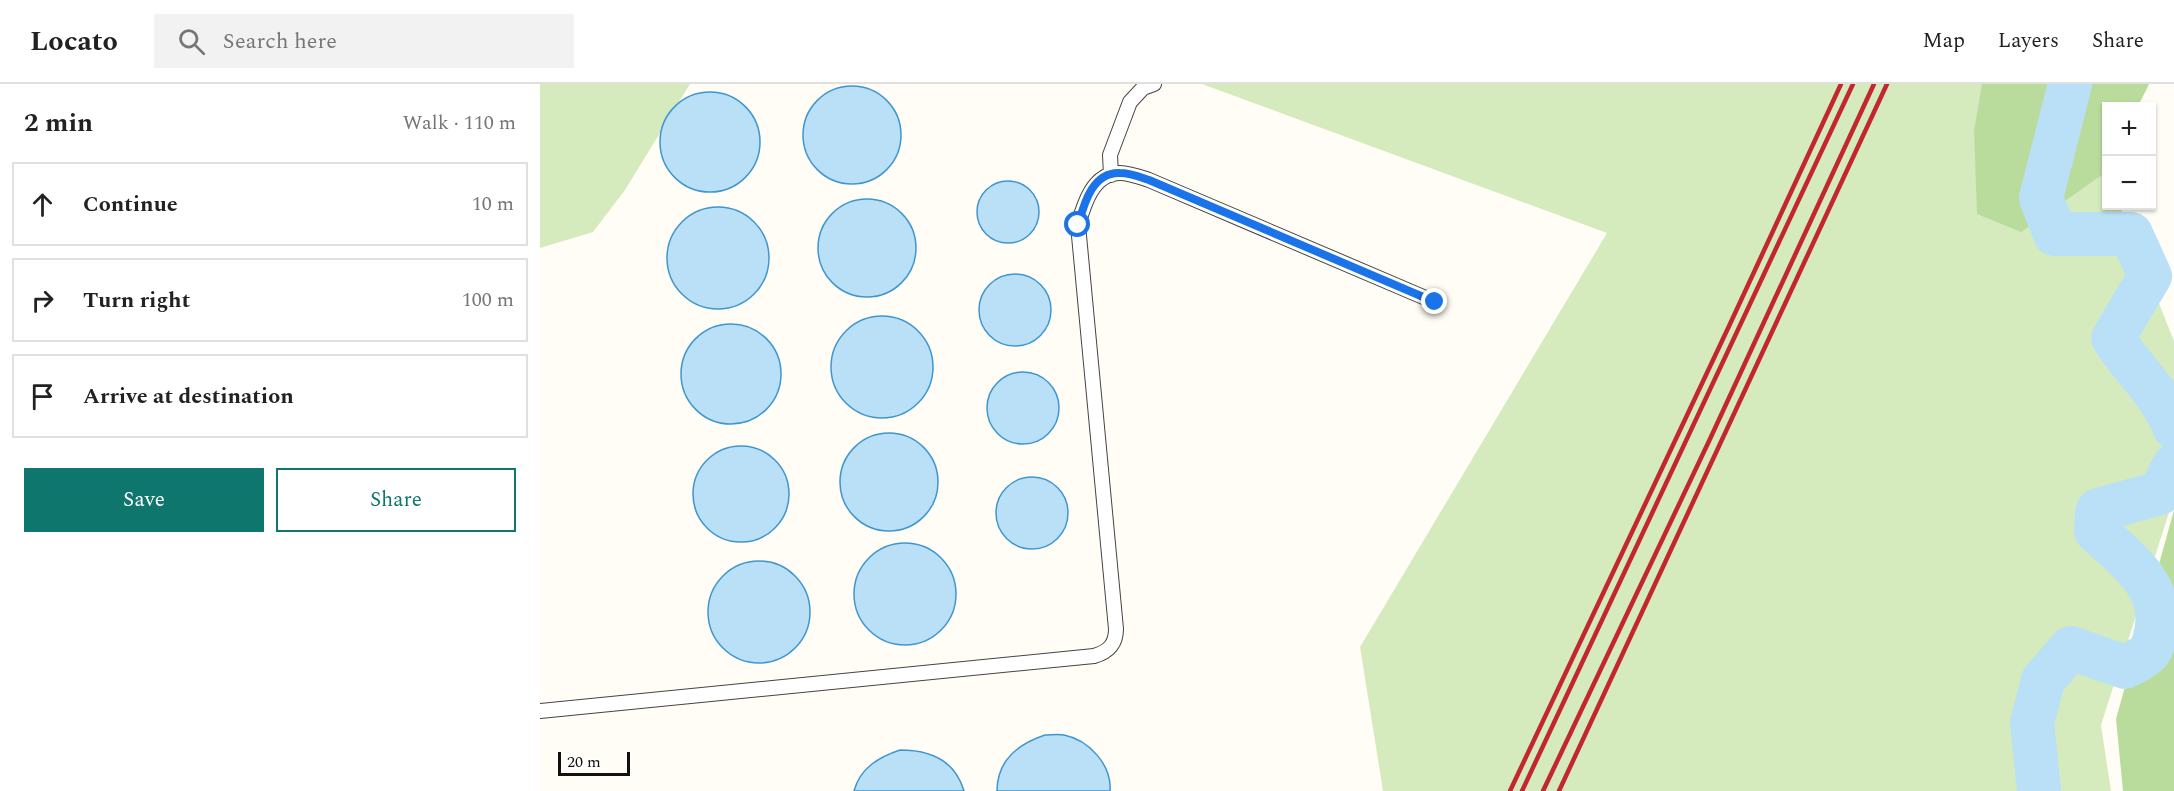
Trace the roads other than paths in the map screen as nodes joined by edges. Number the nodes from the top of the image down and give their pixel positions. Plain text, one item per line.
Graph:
1 (1154, 84) edge
2 (1111, 175) junction
3 (1435, 302) dead end
4 (540, 711) edge

1 - 2 lane
2 - 3 lane
2 - 4 lane

